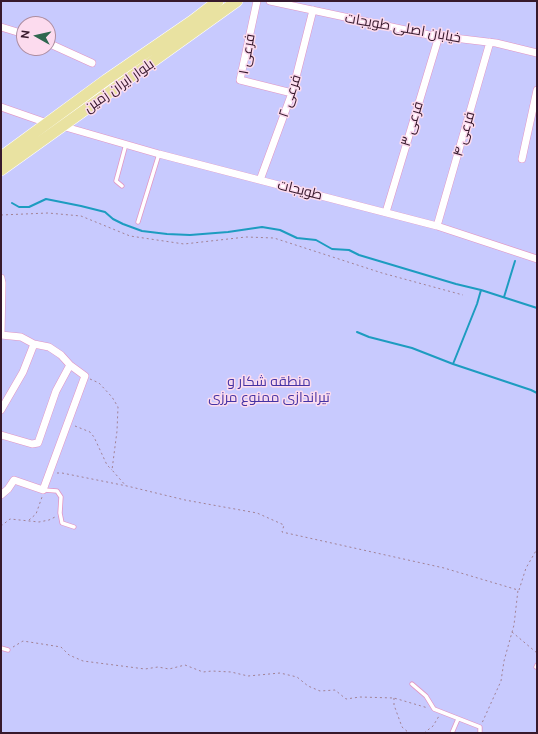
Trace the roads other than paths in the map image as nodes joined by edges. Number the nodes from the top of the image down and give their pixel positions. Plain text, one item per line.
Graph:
1 (237, 1) edge
2 (257, 1) edge
3 (270, 1) edge
4 (215, 2) edge
5 (313, 10) junction
6 (1, 27) edge
7 (16, 32) edge
8 (439, 36) junction
9 (490, 42) junction
10 (56, 47) edge
11 (537, 53) edge
12 (92, 63) dead end
13 (537, 90) edge
14 (292, 93) junction
15 (1, 108) edge
16 (46, 124) junction
17 (62, 126) junction
18 (126, 144) junction
19 (159, 154) junction
20 (1, 157) edge
21 (522, 159) dead end
22 (1, 170) edge
23 (260, 180) junction
24 (122, 186) dead end
25 (386, 212) junction
26 (138, 222) dead end
27 (437, 226) junction
28 (537, 259) edge
29 (1, 278) edge
30 (1, 335) edge
31 (34, 344) junction
32 (70, 365) junction
33 (1, 410) edge
34 (1, 435) edge
35 (43, 490) junction
36 (1, 495) edge
37 (74, 527) dead end
38 (1, 648) edge
39 (8, 650) road end
40 (412, 684) dead end
41 (458, 719) junction
42 (452, 733) edge
43 (480, 733) edge

1 - 17 main road, بلوار ایران زمین
2 - 14 street, فرعی ۱
3 - 5 street, خیابان اصلی طویجات
4 - 16 main road, بلوار ایران زمین
5 - 8 street, خیابان اصلی طویجات
5 - 14 street, فرعی ۲
6 - 7 street
8 - 9 street, خیابان اصلی طویجات
8 - 25 street, فرعی ۳
9 - 11 street, خیابان اصلی طویجات
9 - 27 street, فرعی ۴
10 - 12 street
13 - 21 street
14 - 23 street, فرعی ۲
15 - 16 street
16 - 20 main road, بلوار ایران زمین
17 - 18 street, طویجات
17 - 22 main road, بلوار ایران زمین
18 - 19 street, طویجات
18 - 24 lane
19 - 23 street, طویجات
19 - 26 lane
23 - 25 street, طویجات
25 - 27 street, طویجات
27 - 28 street, طویجات
29 - 30 street
30 - 31 street
31 - 32 street
31 - 33 street
32 - 34 street
32 - 35 street
35 - 36 street
35 - 37 lane
38 - 39 lane
40 - 41 lane
41 - 42 lane
41 - 43 lane

